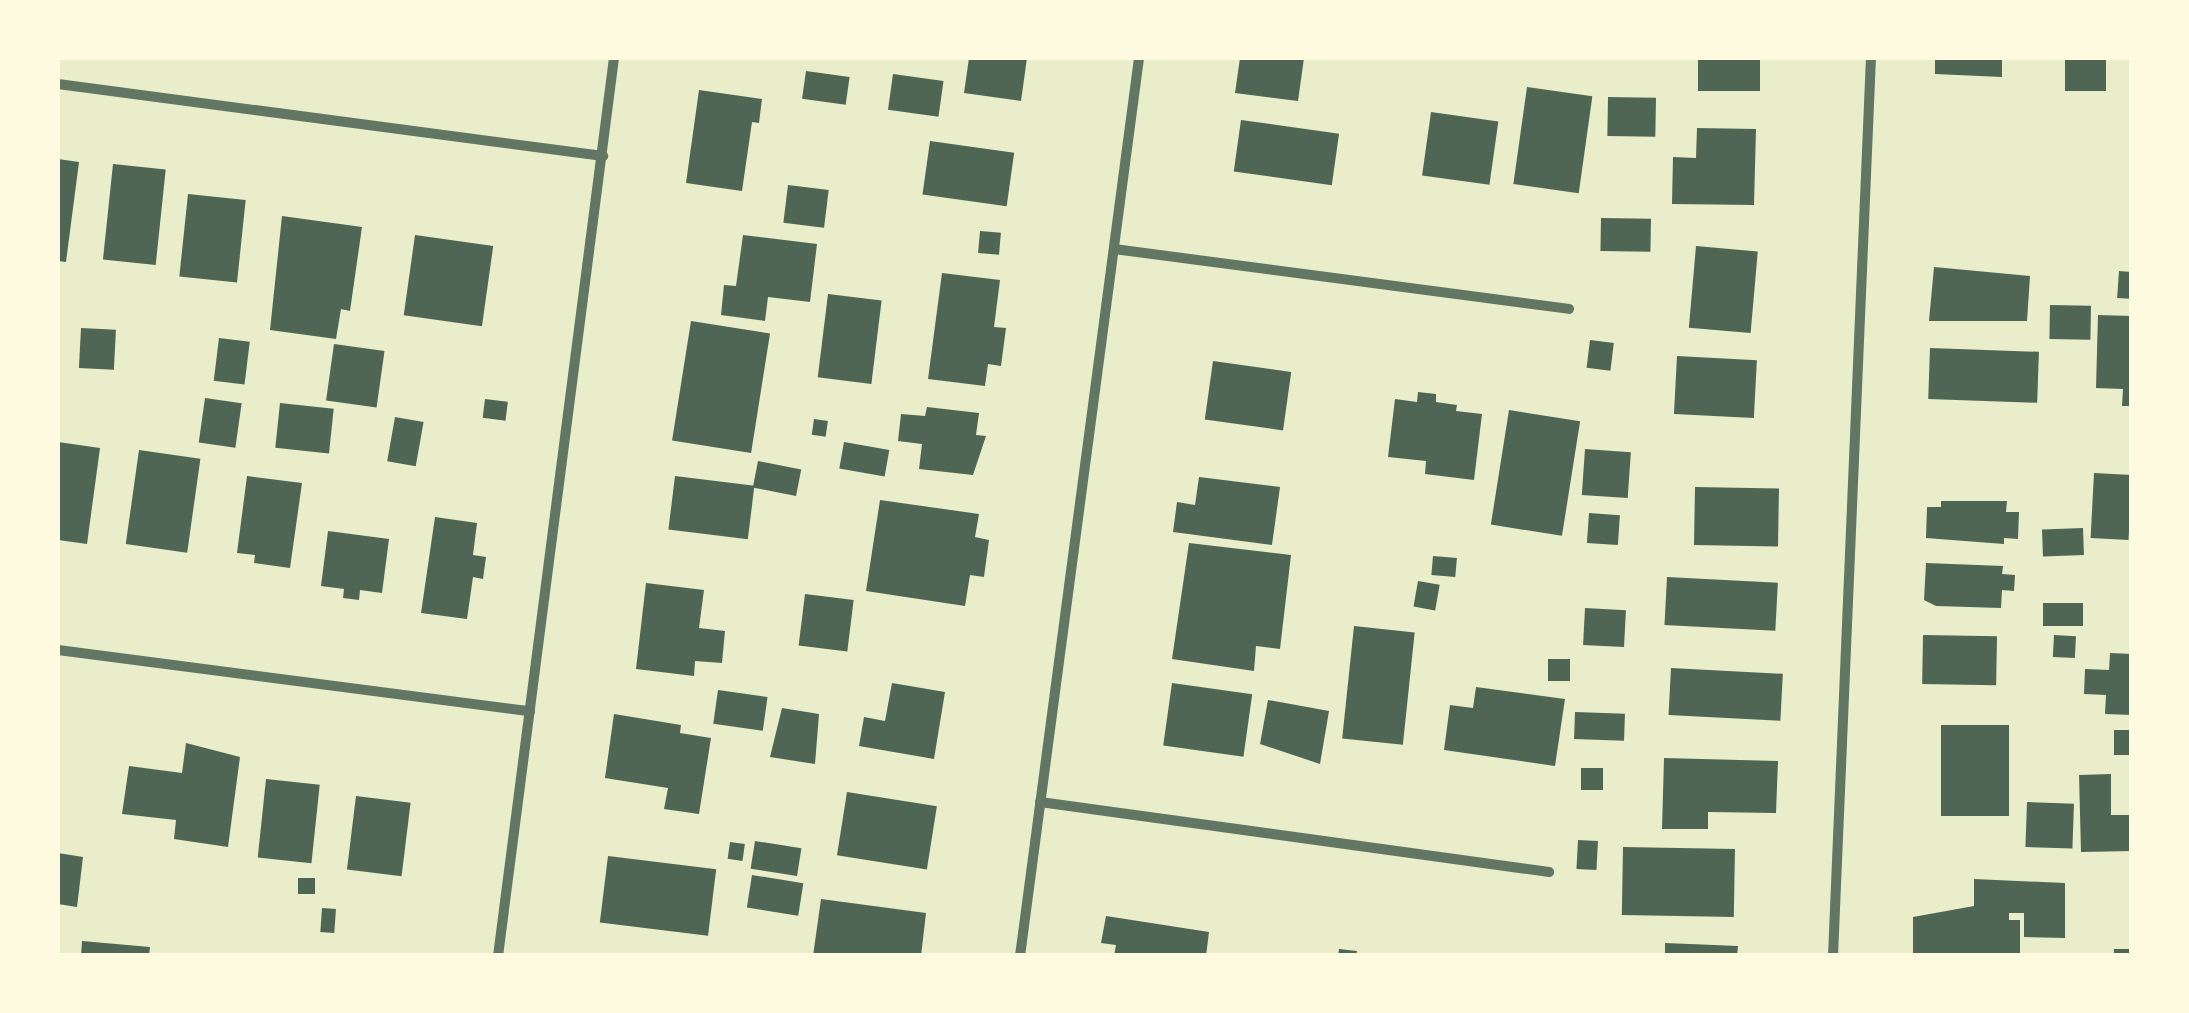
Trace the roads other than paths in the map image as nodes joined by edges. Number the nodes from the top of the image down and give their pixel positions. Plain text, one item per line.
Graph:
1 (614, 58) edge
2 (1139, 58) edge
3 (1871, 58) edge
4 (58, 84) edge
5 (604, 156) junction
6 (1114, 250) junction
7 (1569, 309) dead end
8 (58, 650) edge
9 (530, 711) junction
10 (1040, 802) junction
11 (1549, 872) dead end
12 (498, 956) edge
13 (1020, 956) edge
14 (1833, 956) edge

1 - 5 street
2 - 6 street
3 - 14 street
4 - 5 street
5 - 9 street
6 - 7 street
6 - 10 street
8 - 9 street
9 - 12 street
10 - 11 street
10 - 13 street

